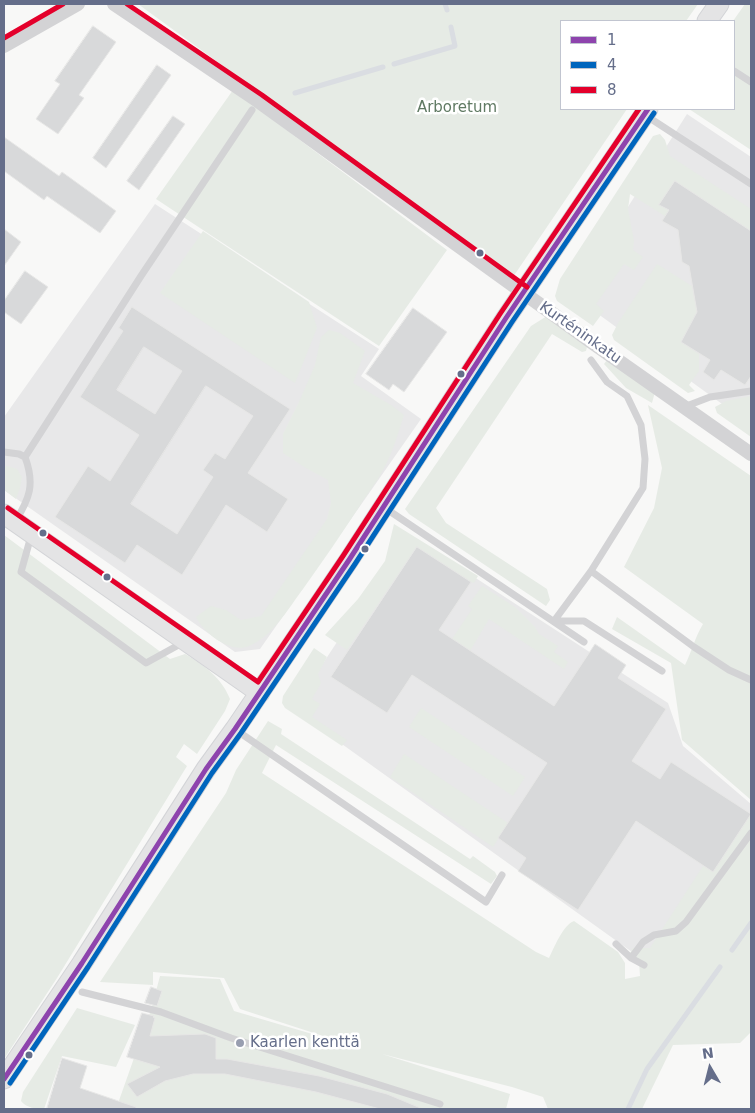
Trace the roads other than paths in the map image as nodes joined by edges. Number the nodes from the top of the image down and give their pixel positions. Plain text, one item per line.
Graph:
1 (78, 4) edge
2 (114, 4) edge
3 (719, 4) edge
4 (708, 20) edge
5 (4, 46) edge
6 (735, 71) edge
7 (751, 82) edge
8 (252, 110) dead end
9 (646, 112) edge
10 (751, 184) edge
11 (523, 292) junction
12 (591, 360) dead end
13 (751, 391) edge
14 (684, 407) junction
15 (4, 452) edge
16 (751, 454) edge
17 (25, 457) junction
18 (382, 507) junction
19 (9, 518) edge
20 (31, 533) junction
21 (591, 571) junction
22 (554, 622) junction
23 (186, 641) junction
24 (584, 642) dead end
25 (662, 671) dead end
26 (751, 680) edge
27 (260, 693) junction
28 (235, 729) junction
29 (751, 833) edge
30 (502, 875) dead end
31 (616, 944) dead end
32 (631, 958) junction
33 (644, 965) dead end
34 (82, 992) dead end
35 (4, 1079) edge
36 (440, 1104) dead end

1 - 5 street
2 - 11 street, Kurténinkatu
3 - 4 main road
6 - 7 lane
8 - 17 lane
9 - 10 lane
9 - 11 main road
11 - 14 street, Kurténinkatu
11 - 18 main road
12 - 21 lane
13 - 14 lane
14 - 16 street, Kurténinkatu
15 - 17 lane
17 - 19 lane
18 - 22 lane
18 - 27 main road
19 - 20 main road
20 - 23 main road
20 - 23 lane
21 - 22 lane
21 - 26 lane
22 - 24 lane
22 - 25 lane
23 - 27 main road
27 - 28 main road
28 - 30 lane
28 - 35 main road
29 - 32 lane
31 - 32 lane
32 - 33 lane
34 - 36 lane

